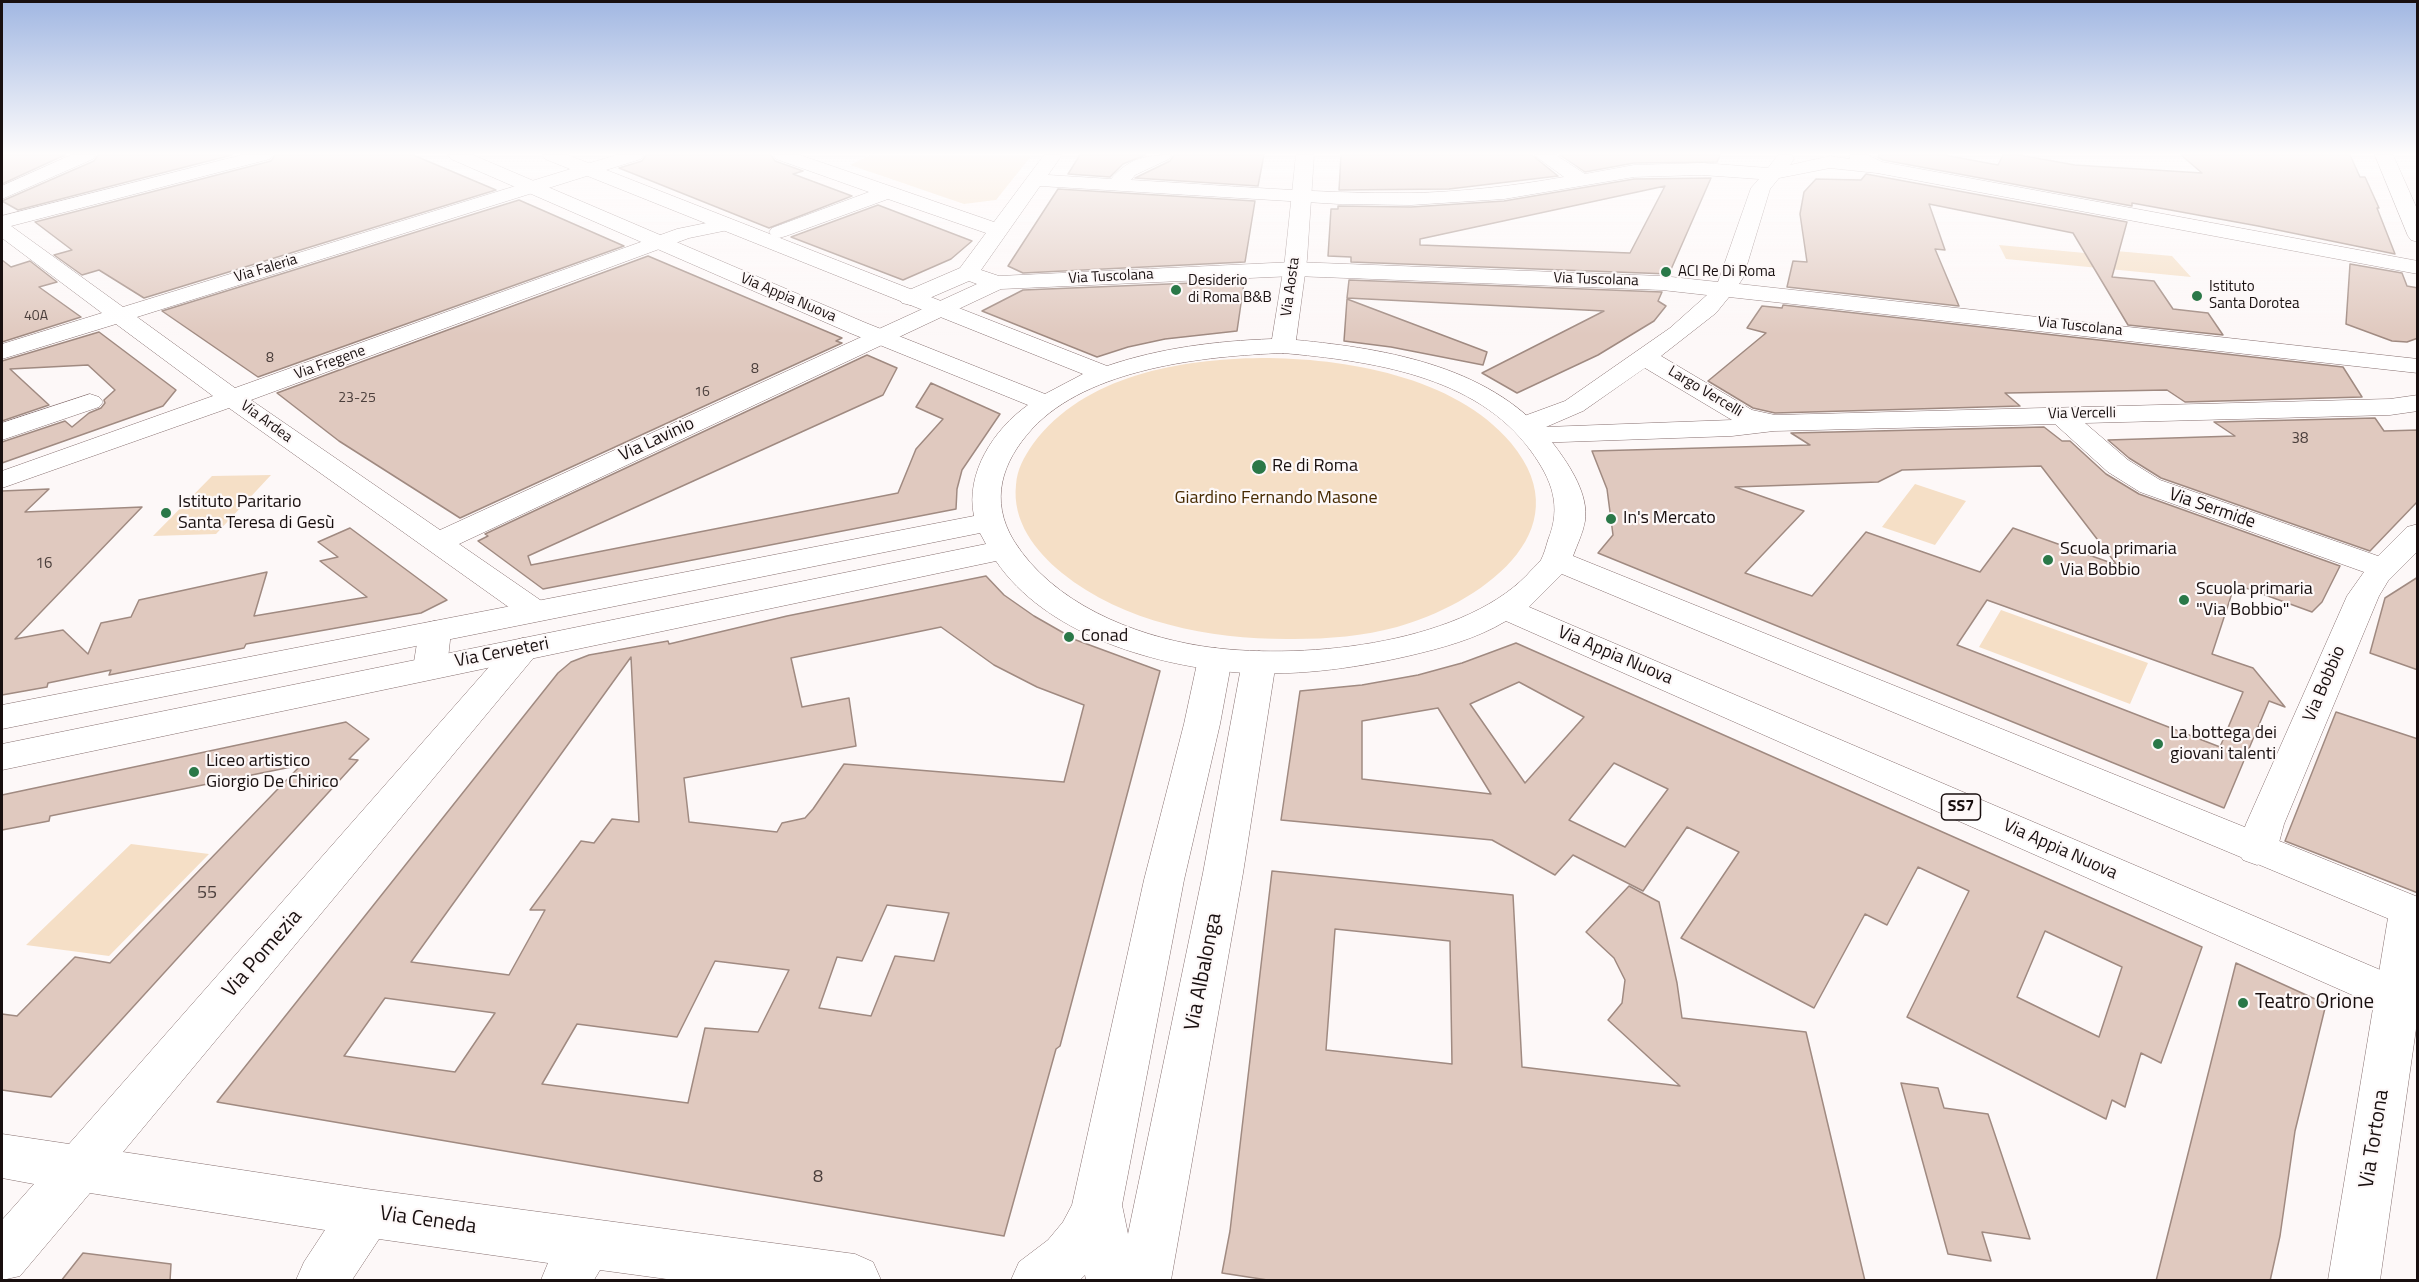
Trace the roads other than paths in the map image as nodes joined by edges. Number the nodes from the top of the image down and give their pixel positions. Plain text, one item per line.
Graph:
1 (30, 215) edge
2 (444, 215) edge
3 (592, 215) edge
4 (700, 215) edge
5 (825, 215) edge
6 (953, 215) edge
7 (1011, 215) edge
8 (1299, 215) edge
9 (1752, 215) edge
10 (2136, 215) edge
11 (2413, 215) edge
12 (2, 222) edge
13 (726, 225) junction
14 (2, 229) edge
15 (999, 231) junction
16 (779, 232) dead end
17 (2418, 236) edge
18 (657, 243) junction
19 (2418, 268) edge
20 (1294, 269) junction
21 (968, 273) junction
22 (997, 283) junction
23 (1724, 289) junction
24 (910, 298) junction
25 (939, 309) junction
26 (120, 315) junction
27 (878, 336) junction
28 (1283, 346) junction
29 (2, 352) edge
30 (1644, 357) junction
31 (2418, 366) edge
32 (1107, 375) junction
33 (232, 398) junction
34 (90, 402) dead end
35 (2418, 403) edge
36 (1048, 404) junction
37 (2060, 414) junction
38 (1774, 423) junction
39 (1528, 430) junction
40 (2, 432) edge
41 (2, 480) edge
42 (2418, 533) edge
43 (996, 536) junction
44 (436, 543) junction
45 (1556, 560) junction
46 (2383, 568) junction
47 (1504, 608) junction
48 (535, 611) junction
49 (435, 631) junction
50 (523, 649) junction
51 (1215, 659) junction
52 (1259, 662) junction
53 (430, 668) junction
54 (2, 717) edge
55 (2, 757) edge
56 (2257, 850) junction
57 (2414, 914) edge
58 (2408, 1002) edge
59 (2, 1156) edge
60 (77, 1169) junction
61 (1097, 1205) junction
62 (367, 1213) junction
63 (2, 1258) edge
64 (576, 1262) edge
65 (322, 1281) edge
66 (855, 1281) edge
67 (1037, 1281) edge
68 (1112, 1281) edge
69 (1145, 1281) edge
70 (2354, 1281) edge

1 - 12 street
2 - 26 street, Via Faleria
3 - 18 street, Via Appia Nuova
4 - 13 street
5 - 16 street
6 - 15 street
7 - 15 street
8 - 20 street, Via Aosta
9 - 23 street
10 - 19 street
11 - 17 street
13 - 18 street, Via Fregene
13 - 24 street
14 - 26 street, Via Ardea
15 - 21 street
18 - 27 street, Via Appia Nuova
18 - 33 street, Via Fregene
20 - 22 street, Via Tuscolana
20 - 23 street, Via Tuscolana
20 - 28 street, Via Aosta
21 - 22 street
21 - 24 street
22 - 25 street, Via Lavinio
23 - 30 street
23 - 31 street, Via Tuscolana
24 - 25 street
25 - 27 street, Via Lavinio
25 - 32 street
26 - 29 street, Via Faleria
26 - 33 street, Via Ardea
27 - 36 street, Via Appia Nuova
27 - 44 street, Via Lavinio
28 - 32 street
28 - 39 street
30 - 38 street, Largo Vercelli
30 - 39 street
32 - 36 street
33 - 41 street, Via Fregene
33 - 44 street, Via Ardea
34 - 40 street
35 - 37 street, Via Vercelli
36 - 43 street
37 - 38 street, Via Vercelli
37 - 46 street, Via Sermide
38 - 39 street, Largo Vercelli
39 - 45 street
42 - 46 street, Via Bobbio
43 - 48 street, Via Cerveteri
43 - 50 street, Via Cerveteri
43 - 51 street
44 - 48 street, Via Ardea
45 - 47 street
45 - 56 street
46 - 56 street, Via Bobbio
47 - 52 street
47 - 58 street, Via Appia Nuova / SS7
48 - 49 street, Via Cerveteri
49 - 53 street
49 - 54 street, Via Cerveteri
50 - 53 street, Via Cerveteri
50 - 60 street, Via Pomezia
51 - 52 street
51 - 61 street
52 - 69 street, Via Albalonga
53 - 55 street, Via Cerveteri
56 - 57 street
57 - 58 street, Via Tortona
58 - 70 street, Via Tortona
59 - 60 street, Via Ceneda
60 - 62 street, Via Ceneda
60 - 63 street, Via Pomezia
61 - 67 street
61 - 68 street
62 - 64 street, Via Ceneda
62 - 65 street
64 - 66 street, Via Ceneda

